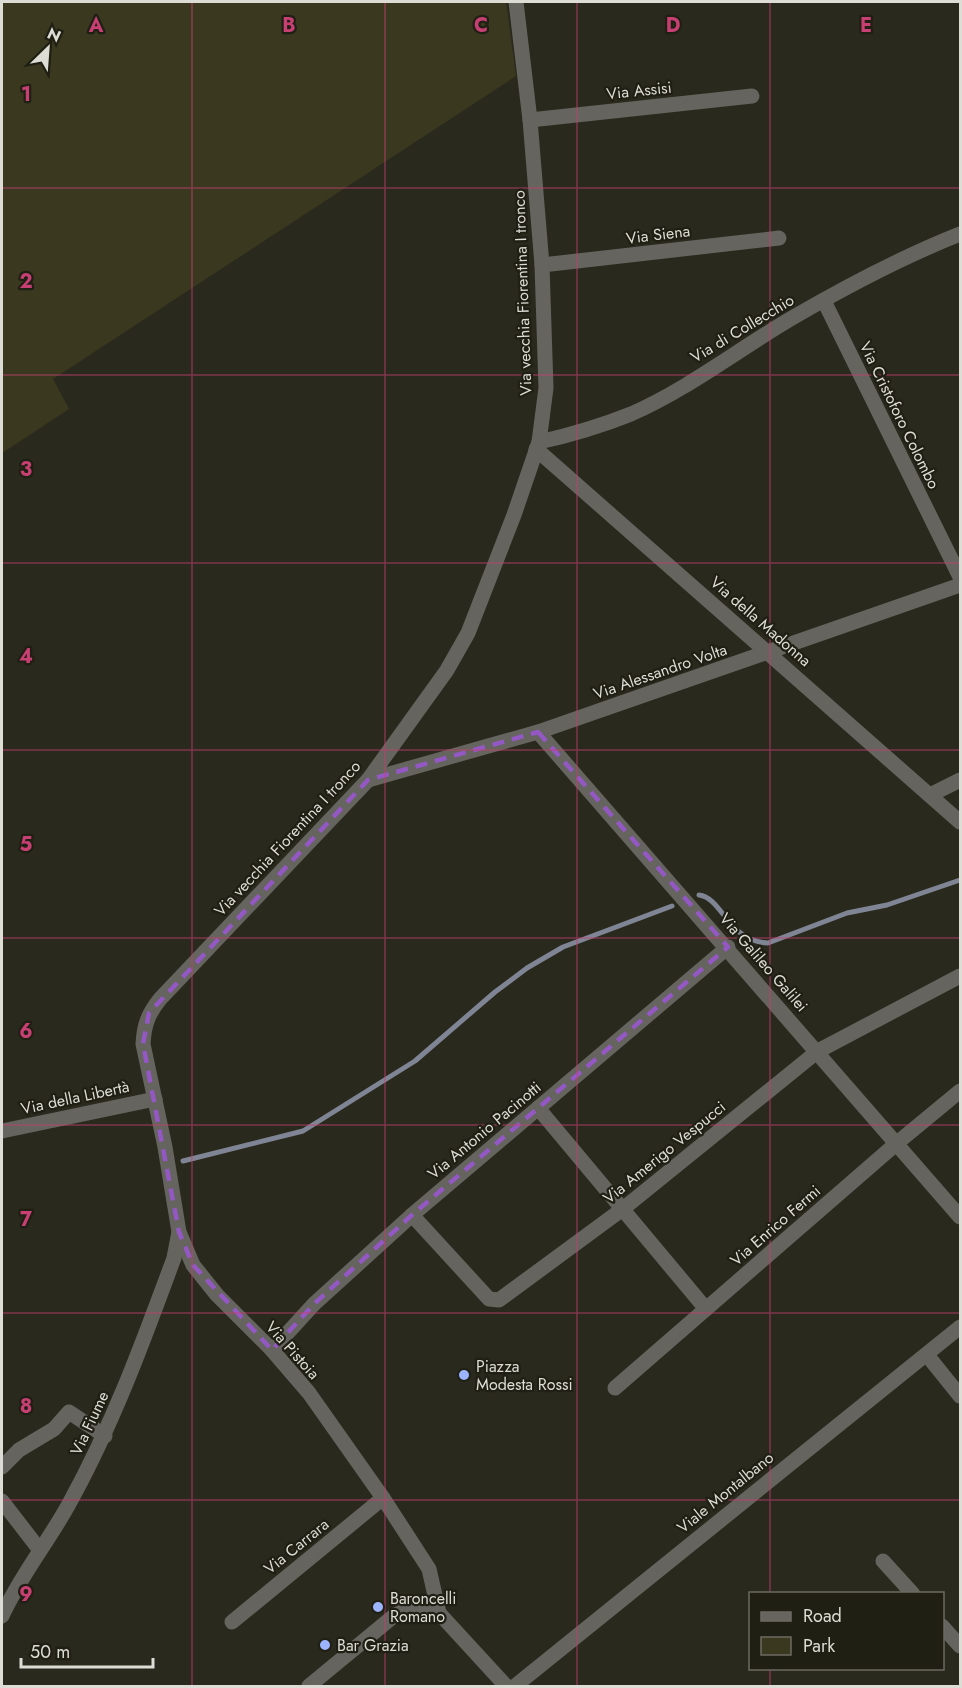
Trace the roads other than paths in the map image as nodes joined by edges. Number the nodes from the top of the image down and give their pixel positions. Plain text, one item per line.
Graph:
1 (516, 2) edge
2 (752, 96) dead end
3 (530, 120) junction
4 (960, 234) edge
5 (779, 238) dead end
6 (542, 265) junction
7 (824, 301) junction
8 (538, 445) junction
9 (960, 577) edge
10 (960, 585) edge
11 (770, 652) junction
12 (538, 732) junction
13 (368, 780) junction
14 (960, 780) edge
15 (932, 794) junction
16 (960, 822) edge
17 (728, 947) junction
18 (960, 976) edge
19 (818, 1051) junction
20 (960, 1091) edge
21 (155, 1099) junction
22 (538, 1108) junction
23 (2, 1131) edge
24 (897, 1143) junction
25 (624, 1208) junction
26 (412, 1215) junction
27 (960, 1217) edge
28 (179, 1232) junction
29 (706, 1309) junction
30 (960, 1327) edge
31 (272, 1350) junction
32 (927, 1355) junction
33 (615, 1388) dead end
34 (960, 1396) edge
35 (105, 1436) junction
36 (2, 1467) edge
37 (383, 1498) junction
38 (2, 1501) edge
39 (39, 1549) junction
40 (883, 1561) dead end
41 (912, 1592) edge
42 (439, 1613) junction
43 (2, 1616) edge
44 (232, 1622) dead end
45 (944, 1628) edge
46 (960, 1646) edge
47 (309, 1686) edge
48 (506, 1686) edge
49 (515, 1686) edge

1 - 3 street, Via vecchia Fiorentina I tronco
2 - 3 street, Via Assisi
3 - 6 street, Via vecchia Fiorentina I tronco
4 - 7 street, Via di Collecchio
5 - 6 street, Via Siena
6 - 8 street, Via vecchia Fiorentina I tronco
7 - 8 street, Via di Collecchio
7 - 9 street, Via Cristoforo Colombo
8 - 11 street, Via della Madonna
8 - 13 street, Via vecchia Fiorentina I tronco
10 - 11 street, Via Alessandro Volta
11 - 12 street, Via Alessandro Volta
11 - 15 street, Via della Madonna
12 - 13 street, Via Alessandro Volta
12 - 17 street, Via Galileo Galilei
13 - 21 street, Via vecchia Fiorentina I tronco
14 - 15 street
15 - 16 street, Via della Madonna
17 - 19 street, Via Galileo Galilei
17 - 22 street, Via Antonio Pacinotti
18 - 19 street, Via Amerigo Vespucci
19 - 24 street, Via Galileo Galilei
19 - 25 street, Via Amerigo Vespucci
20 - 24 street, Via Enrico Fermi
21 - 23 street, Via della Libertà
21 - 28 street, Via Pistoia
22 - 25 street
22 - 26 street, Via Antonio Pacinotti
24 - 27 street, Via Galileo Galilei
24 - 29 street, Via Enrico Fermi
25 - 26 street, Via Amerigo Vespucci
25 - 29 street
26 - 31 street, Via Antonio Pacinotti
28 - 31 street, Via Pistoia
28 - 35 street, Via Fiume
29 - 33 street, Via Enrico Fermi
30 - 32 street, Viale Montalbano
31 - 37 street, Via Pistoia
32 - 34 street
32 - 49 street, Viale Montalbano
35 - 36 street
35 - 39 street, Via Fiume
37 - 42 street, Via Pistoia
37 - 44 street, Via Carrara
38 - 39 street
39 - 43 street, Via Fiume
40 - 41 street
42 - 47 street
42 - 48 street
45 - 46 street

